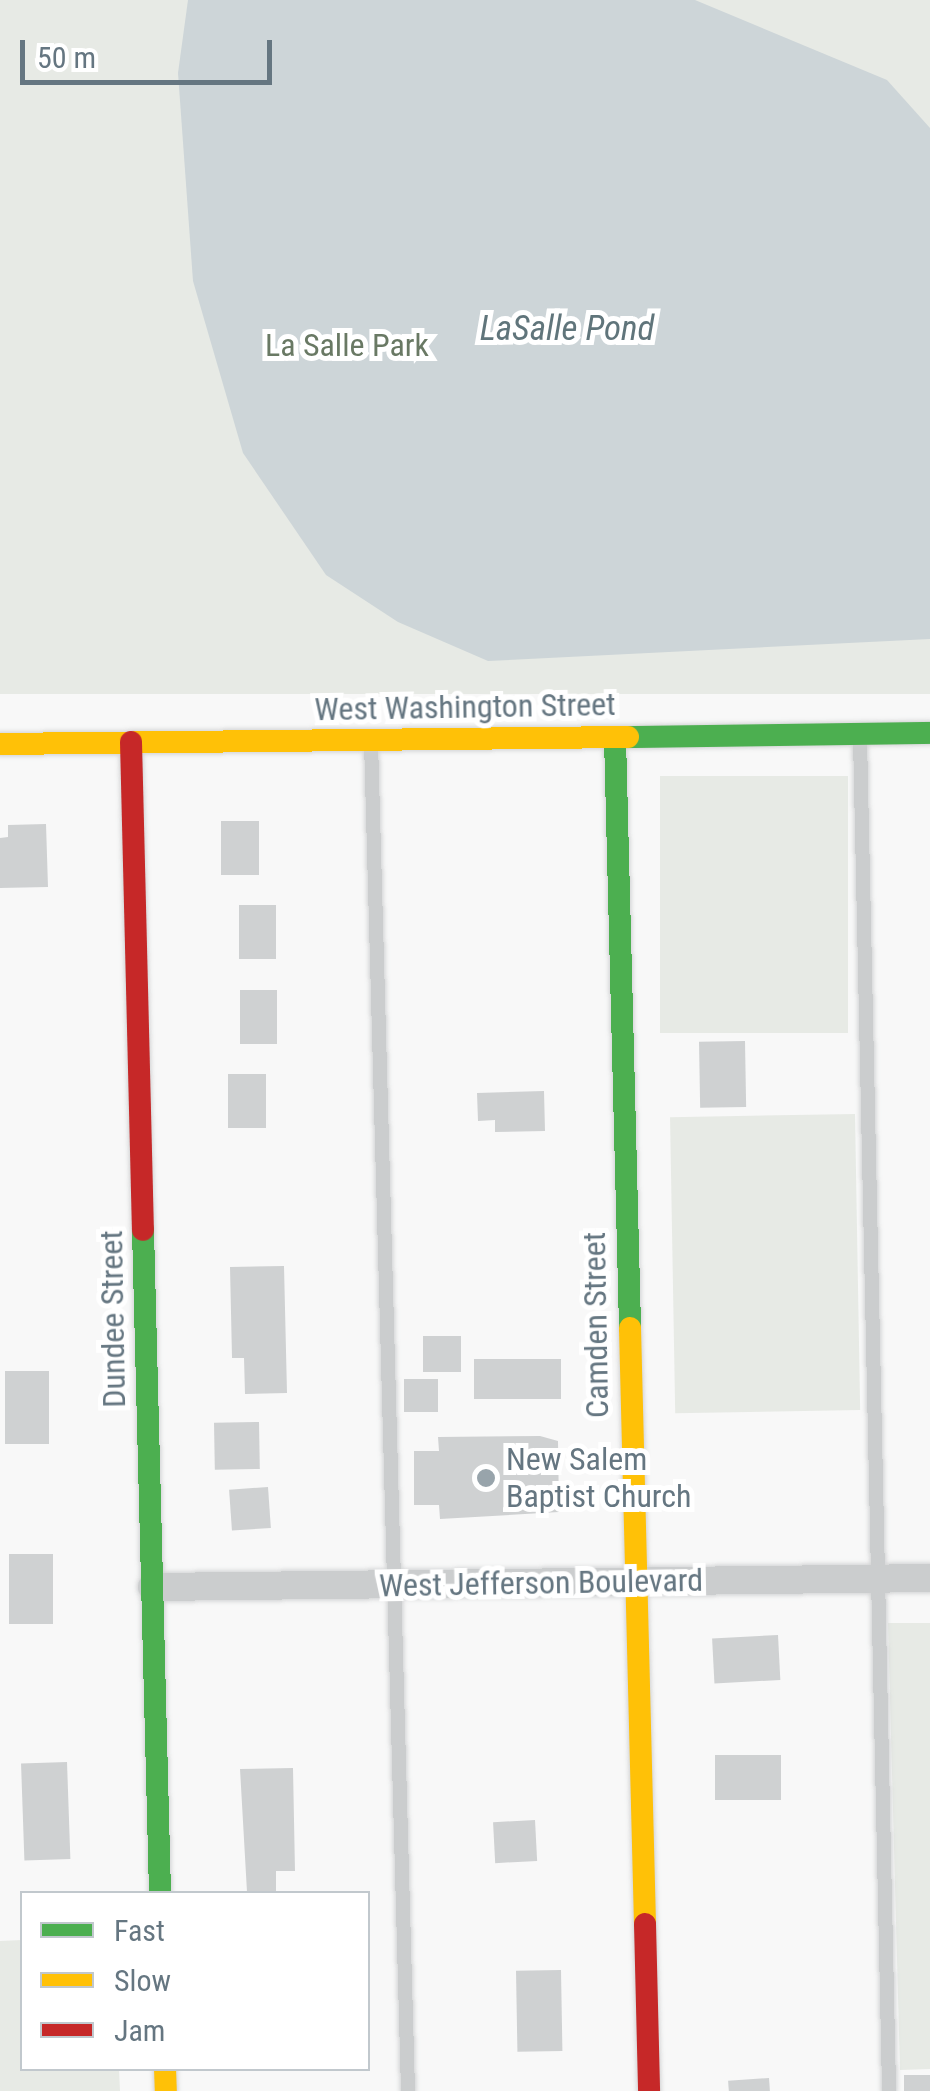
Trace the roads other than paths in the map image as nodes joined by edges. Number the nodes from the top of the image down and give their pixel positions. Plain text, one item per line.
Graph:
1 (930, 733) edge
2 (860, 734) junction
3 (616, 738) junction
4 (371, 740) junction
5 (131, 742) junction
6 (0, 744) edge
7 (930, 1578) edge
8 (876, 1579) junction
9 (634, 1582) junction
10 (394, 1584) junction
11 (152, 1587) junction
12 (160, 1891) edge
13 (408, 2091) edge
14 (650, 2091) edge
15 (890, 2091) edge

1 - 2 street, West Washington Street
2 - 3 street, West Washington Street
2 - 8 lane
3 - 4 street, West Washington Street
3 - 9 street, Camden Street
4 - 5 street, West Washington Street
4 - 10 lane
5 - 6 street, West Washington Street
5 - 11 street, Dundee Street
7 - 8 street, West Jefferson Boulevard
8 - 9 street, West Jefferson Boulevard
8 - 15 lane
9 - 10 street, West Jefferson Boulevard
9 - 14 street, Camden Street
10 - 11 street, West Jefferson Boulevard
10 - 13 lane
11 - 12 street, Dundee Street

